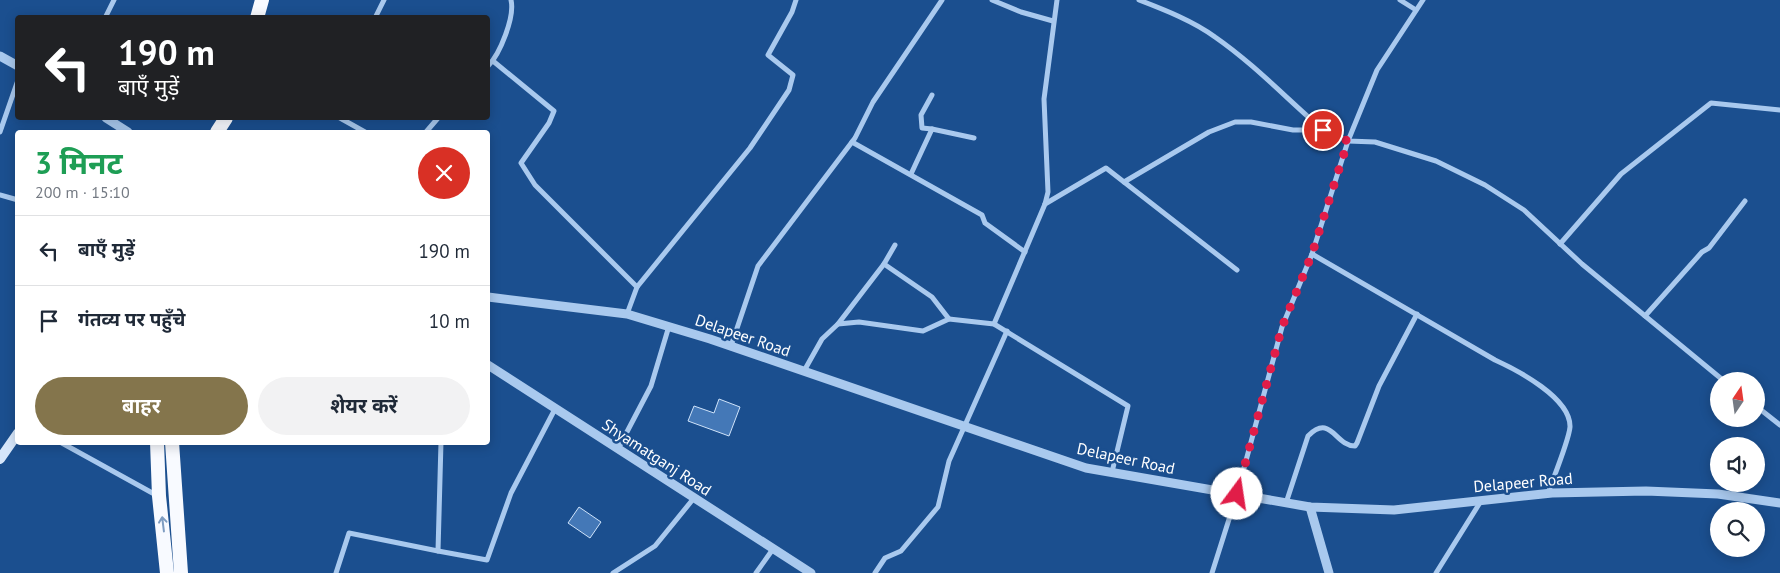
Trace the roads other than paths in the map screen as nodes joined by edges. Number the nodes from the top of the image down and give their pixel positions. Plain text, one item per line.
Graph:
1 (114, 0) edge
2 (262, 0) edge
3 (384, 0) edge
4 (511, 0) edge
5 (796, 0) edge
6 (942, 0) edge
7 (992, 0) edge
8 (1057, 0) edge
9 (1139, 0) edge
10 (1400, 0) edge
11 (1423, 0) edge
12 (1416, 10) junction
13 (106, 15) edge
14 (258, 15) edge
15 (376, 15) edge
16 (1054, 21) junction
17 (0, 56) edge
18 (493, 61) junction
19 (15, 64) edge
20 (490, 64) edge
21 (15, 89) edge
22 (932, 95) dead end
23 (1780, 110) edge
24 (109, 120) edge
25 (344, 120) edge
26 (436, 120) edge
27 (932, 129) junction
28 (125, 130) edge
29 (361, 130) edge
30 (428, 130) edge
31 (1323, 130) junction
32 (0, 132) edge
33 (974, 138) dead end
34 (1348, 141) junction
35 (852, 142) junction
36 (911, 174) junction
37 (1124, 182) junction
38 (0, 195) edge
39 (15, 199) edge
40 (1744, 201) dead end
41 (1045, 204) junction
42 (1560, 244) junction
43 (895, 245) dead end
44 (1025, 252) junction
45 (1312, 254) junction
46 (884, 264) junction
47 (1237, 270) dead end
48 (637, 287) junction
49 (490, 297) edge
50 (627, 314) junction
51 (1417, 314) junction
52 (1645, 316) junction
53 (949, 319) junction
54 (838, 324) junction
55 (994, 324) junction
56 (669, 326) junction
57 (1006, 332) junction
58 (731, 346) junction
59 (490, 366) edge
60 (804, 371) junction
61 (1713, 372) edge
62 (556, 409) junction
63 (1765, 413) edge
64 (1780, 425) edge
65 (963, 426) junction
66 (15, 437) edge
67 (66, 445) edge
68 (157, 445) edge
69 (172, 445) edge
70 (441, 445) edge
71 (618, 449) junction
72 (0, 459) edge
73 (1112, 472) junction
74 (1548, 493) junction
75 (1237, 494) junction
76 (159, 496) junction
77 (694, 498) junction
78 (1481, 500) junction
79 (1286, 503) junction
80 (1780, 503) edge
81 (1310, 507) junction
82 (773, 549) junction
83 (438, 551) junction
84 (167, 573) edge
85 (181, 573) edge
86 (336, 573) edge
87 (613, 573) edge
88 (756, 573) edge
89 (811, 573) edge
90 (875, 573) edge
91 (1212, 573) edge
92 (1329, 573) edge
93 (1436, 573) edge

1 - 13 street
2 - 14 highway
3 - 15 street
4 - 18 street
5 - 48 street
6 - 35 street
7 - 16 street
8 - 16 street
9 - 31 street
10 - 12 street
11 - 12 street
12 - 34 street
16 - 41 street
17 - 19 street
18 - 20 street
18 - 48 street
21 - 32 street
22 - 27 street
23 - 42 street
24 - 28 street
25 - 29 street
26 - 30 street
27 - 33 street
27 - 36 street
31 - 34 street
31 - 37 street
34 - 42 street
34 - 45 street
35 - 36 street
35 - 58 street
36 - 44 street
37 - 41 street
37 - 47 street
38 - 39 street
40 - 52 street
41 - 44 street
42 - 52 street
43 - 46 street
44 - 55 street
45 - 51 street
45 - 75 street
46 - 53 street
46 - 54 street
48 - 50 street
49 - 50 street, Delapeer Road
50 - 56 street, Delapeer Road
51 - 74 street
51 - 79 street
52 - 61 street
53 - 54 street
53 - 55 street
54 - 60 street
55 - 57 street
56 - 58 street, Delapeer Road
56 - 71 street
57 - 65 street
57 - 73 street
58 - 60 street, Delapeer Road
59 - 62 street, Shyamatganj Road
60 - 65 street, Delapeer Road
62 - 71 street, Shyamatganj Road
62 - 83 street
63 - 64 street
65 - 73 street, Delapeer Road
65 - 90 street
66 - 72 main road
67 - 76 street
68 - 76 highway
69 - 85 highway
70 - 83 street
71 - 77 street, Shyamatganj Road
73 - 75 street, Delapeer Road
74 - 78 street, Delapeer Road
74 - 80 street, Delapeer Road
75 - 79 street, Delapeer Road
75 - 91 street
84 -> 76 highway
77 - 82 street, Shyamatganj Road
77 - 87 street
78 - 81 street, Delapeer Road
78 - 93 street
79 - 81 street, Delapeer Road
81 - 92 street
82 - 88 street
82 - 89 street, Shyamatganj Road
83 - 86 street

